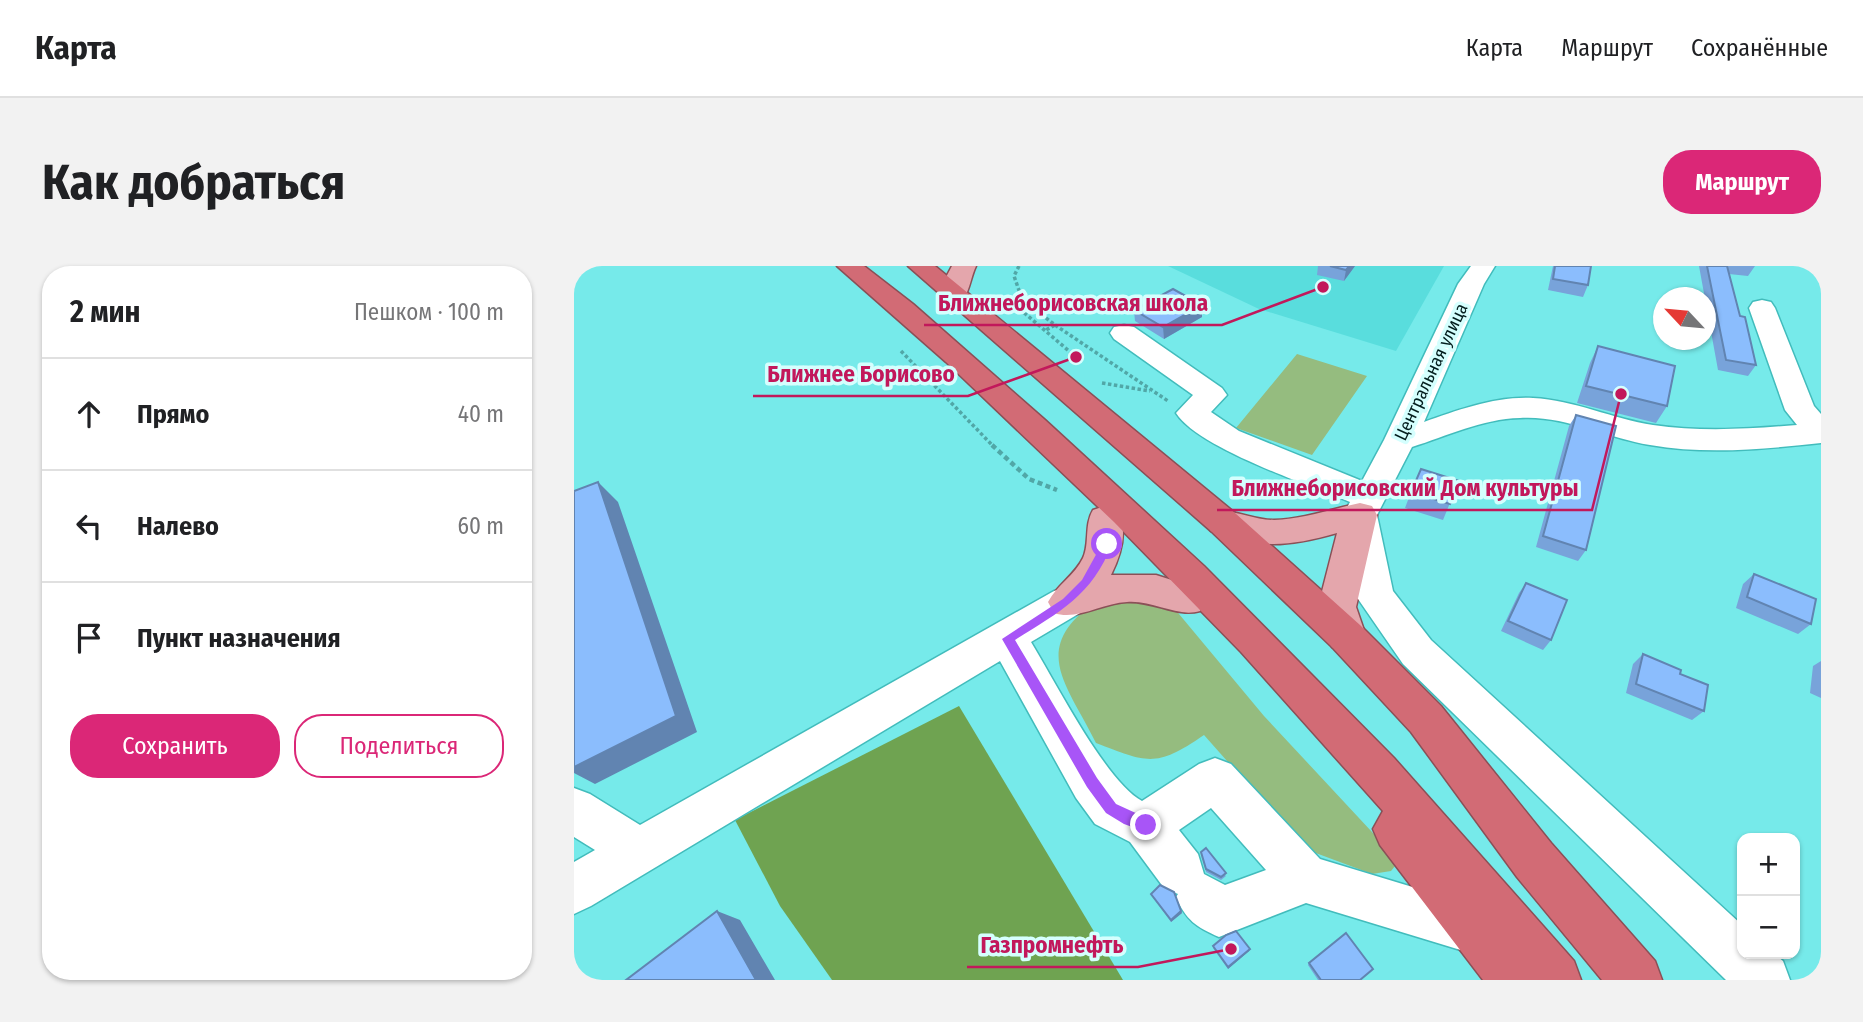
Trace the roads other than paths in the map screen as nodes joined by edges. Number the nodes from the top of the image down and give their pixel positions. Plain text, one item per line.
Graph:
1 (849, 266) edge
2 (920, 266) edge
3 (1483, 266) edge
4 (891, 280) edge
5 (960, 280) edge
6 (1762, 307) dead end
7 (1124, 333) dead end
8 (1821, 433) edge
9 (1400, 440) junction
10 (1365, 506) junction
11 (1105, 519) junction
12 (1223, 522) junction
13 (1187, 600) junction
14 (1067, 602) junction
15 (1346, 636) junction
16 (1007, 639) junction
17 (574, 810) edge
18 (1146, 825) junction
19 (638, 851) junction
20 (1534, 860) junction
21 (1306, 879) junction
22 (574, 889) edge
23 (1477, 930) junction
24 (1516, 980) edge
25 (1555, 980) edge
26 (1636, 980) edge
27 (1764, 980) edge

1 - 4 highway
2 - 5 highway
3 - 9 street, Центральная улица
4 - 11 highway
4 - 20 highway
4 - 25 highway
5 - 12 highway
6 - 8 street
7 - 10 street
8 - 9 street
9 - 10 street, Центральная улица
10 - 12 main road
10 - 15 main road
10 - 27 street
11 - 13 highway
11 - 14 main road
12 - 15 highway
13 - 14 main road
13 - 23 highway
14 - 16 street
15 - 20 highway
16 - 18 street
16 - 19 street
17 - 19 street
18 - 21 street
18 - 21 street
19 - 22 street
20 - 26 highway
21 - 23 street
23 - 24 highway

